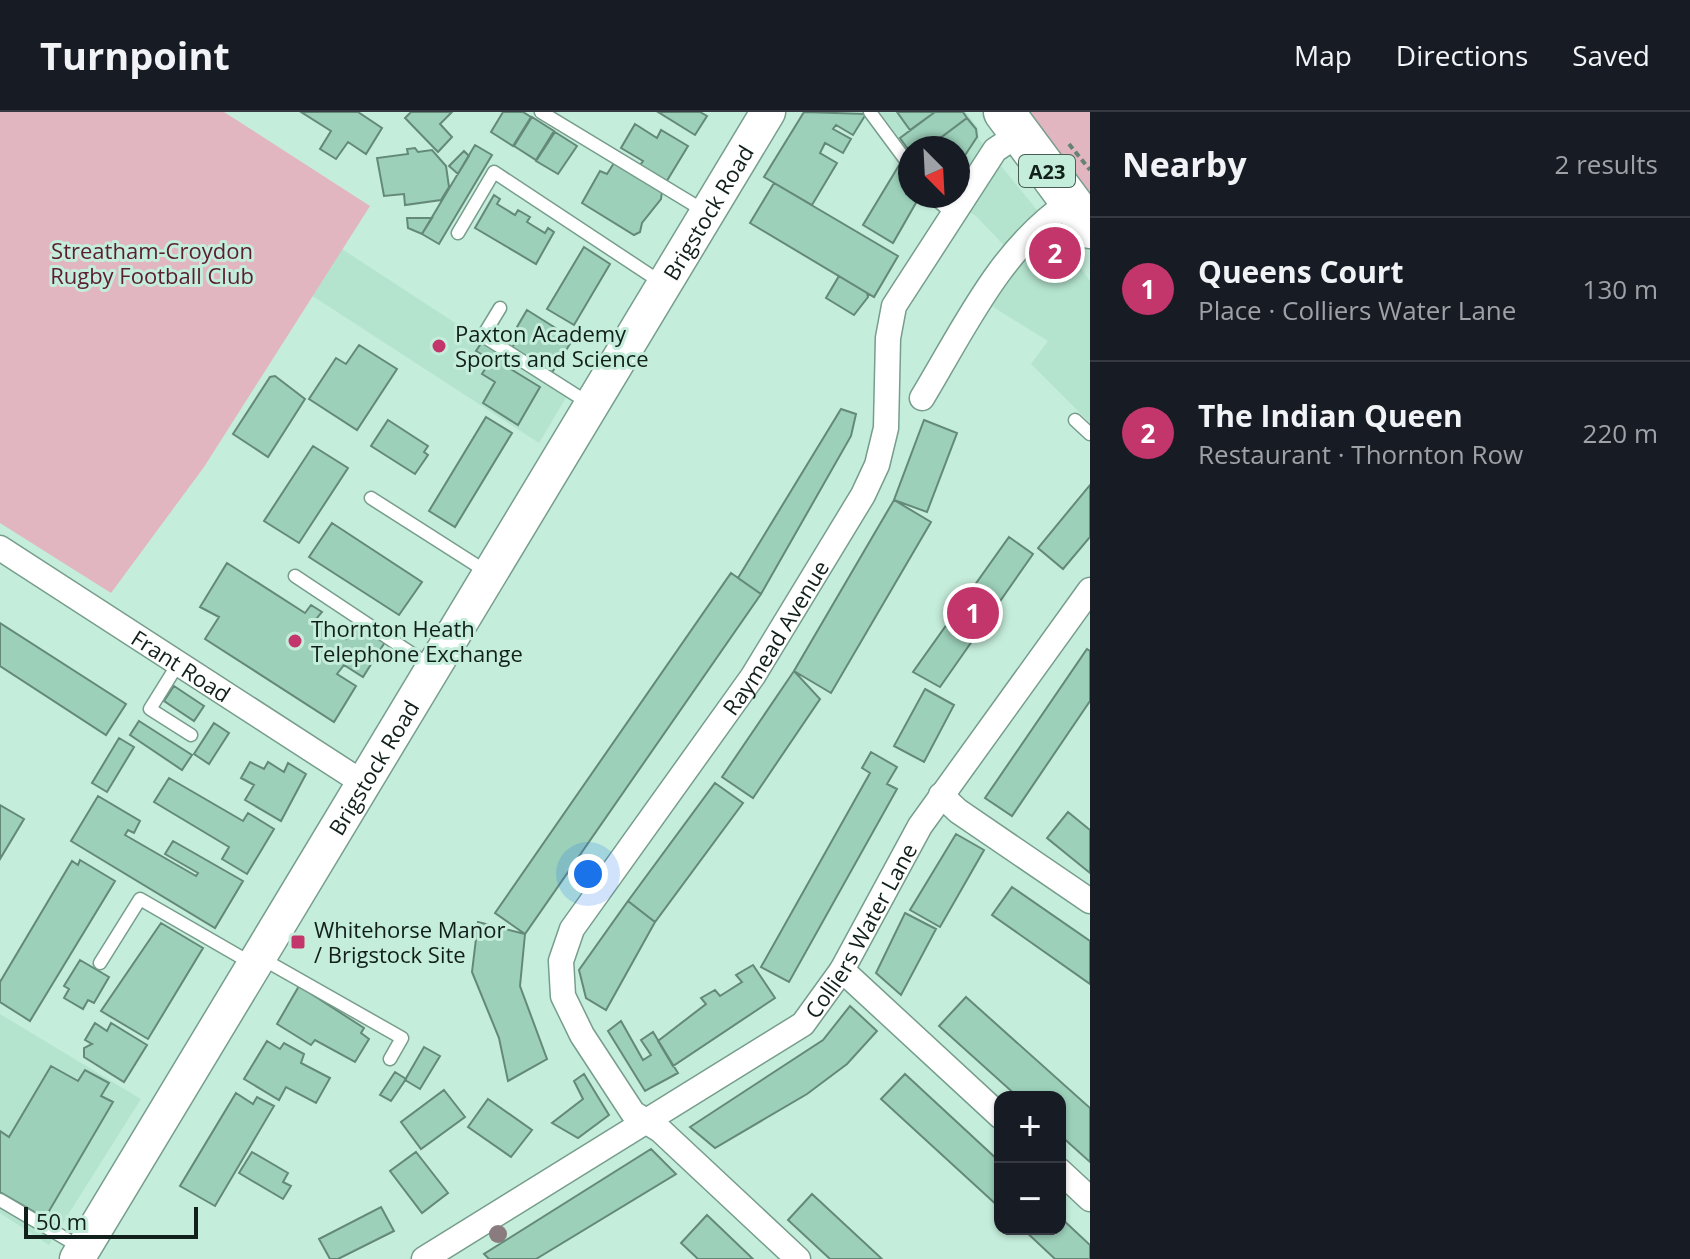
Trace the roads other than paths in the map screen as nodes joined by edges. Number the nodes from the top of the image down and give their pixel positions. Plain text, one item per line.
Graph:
1 (541, 112) edge
2 (768, 112) edge
3 (870, 112) edge
4 (1011, 123) edge
5 (898, 150) edge
6 (946, 208) edge
7 (706, 212) junction
8 (952, 213) junction
9 (1080, 215) edge
10 (458, 233) dead end
11 (662, 283) junction
12 (500, 308) dead end
13 (922, 398) dead end
14 (590, 404) junction
15 (1075, 420) dead end
16 (1090, 434) edge
17 (371, 498) dead end
18 (0, 548) edge
19 (489, 573) junction
20 (295, 576) dead end
21 (1086, 602) edge
22 (178, 664) junction
23 (432, 667) junction
24 (191, 735) dead end
25 (363, 783) junction
26 (941, 795) junction
27 (1090, 901) edge
28 (256, 961) junction
29 (100, 963) dead end
30 (842, 970) junction
31 (390, 1059) dead end
32 (994, 1110) edge
33 (645, 1123) junction
34 (1066, 1177) edge
35 (1090, 1199) edge
36 (0, 1200) edge
37 (80, 1254) edge
38 (439, 1256) edge
39 (798, 1259) edge

1 - 7 lane
2 - 7 main road, Brigstock Road
3 - 5 lane
4 - 8 street, Raymead Avenue
4 - 9 highway, A23
6 - 8 lane
7 - 11 main road, Brigstock Road
8 - 33 street, Raymead Avenue
9 - 13 street
10 - 11 lane
11 - 14 main road, Brigstock Road
12 - 14 lane
14 - 19 main road, Brigstock Road
15 - 16 lane
17 - 19 lane
18 - 22 street, Frant Road
19 - 23 main road, Brigstock Road
20 - 23 lane
21 - 26 street, Colliers Water Lane
22 - 24 lane
22 - 25 street, Frant Road
23 - 25 main road, Brigstock Road
25 - 28 main road, Brigstock Road
26 - 27 street
26 - 30 street, Colliers Water Lane
28 - 29 lane
28 - 31 lane
28 - 37 main road, Brigstock Road
30 - 32 street
30 - 33 street, Colliers Water Lane
33 - 38 street, Colliers Water Lane
33 - 39 street, Raymead Avenue
34 - 35 street
36 - 37 lane

